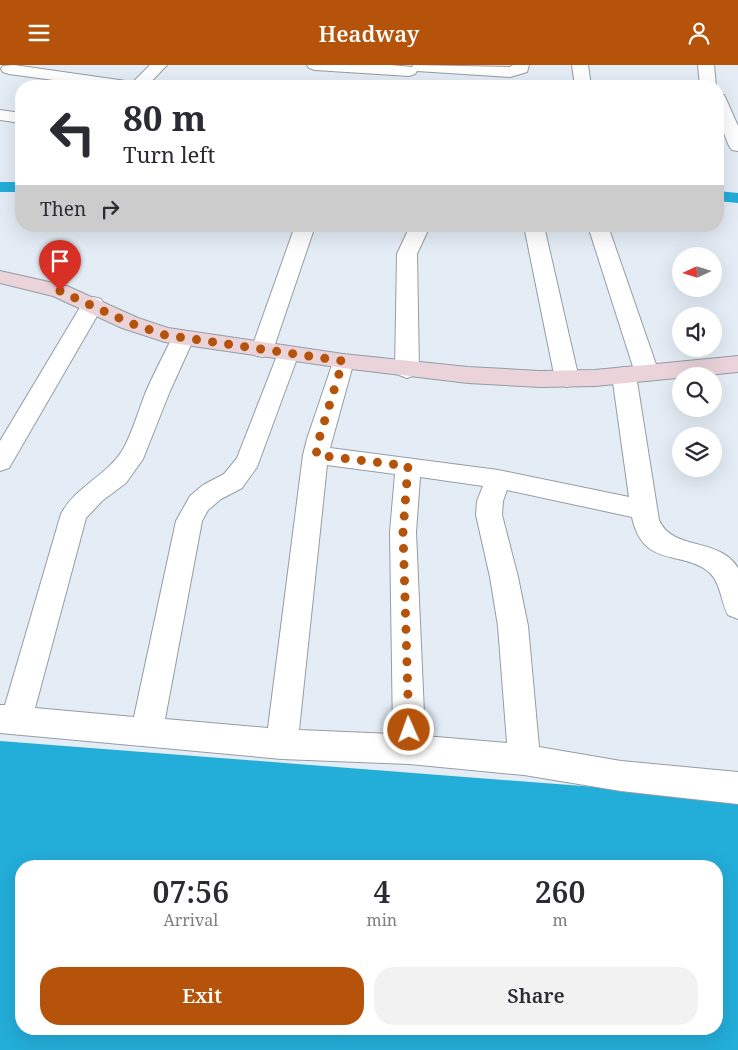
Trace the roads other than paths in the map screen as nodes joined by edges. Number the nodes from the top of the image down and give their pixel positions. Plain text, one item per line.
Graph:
1 (159, 65) edge
2 (315, 65) edge
3 (521, 65) edge
4 (580, 65) edge
5 (706, 65) edge
6 (417, 67) edge
7 (7, 70) edge
8 (84, 80) edge
9 (144, 80) edge
10 (308, 80) edge
11 (397, 80) edge
12 (582, 80) edge
13 (707, 80) edge
14 (724, 113) edge
15 (0, 115) edge
16 (15, 117) edge
17 (738, 146) edge
18 (304, 232) edge
19 (419, 232) edge
20 (535, 232) edge
21 (600, 232) edge
22 (0, 277) edge
23 (93, 304) junction
24 (183, 338) junction
25 (275, 352) junction
26 (343, 361) junction
27 (738, 364) edge
28 (407, 369) junction
29 (635, 374) junction
30 (567, 379) junction
31 (316, 455) junction
32 (0, 462) edge
33 (408, 466) junction
34 (498, 479) junction
35 (645, 510) junction
36 (701, 555) junction
37 (738, 555) edge
38 (738, 607) edge
39 (8, 719) edge
40 (146, 732) junction
41 (282, 744) junction
42 (410, 749) junction
43 (524, 760) junction
44 (738, 788) edge

1 - 9 street
2 - 6 street
2 - 10 street
3 - 6 street
4 - 12 street
5 - 13 street
6 - 11 street
7 - 8 street
14 - 17 street
15 - 16 street
18 - 25 street
19 - 28 street
20 - 30 street
21 - 29 street
22 - 23 street
23 - 24 street
23 - 32 street
24 - 25 street
24 - 39 street
25 - 26 street
25 - 40 street
26 - 28 street
26 - 31 street
27 - 29 street
28 - 30 street
29 - 30 street
29 - 35 street
31 - 33 street
31 - 41 street
33 - 34 street
33 - 42 street
34 - 35 street
34 - 43 street
35 - 36 street
36 - 37 street
36 - 38 street
39 - 40 street
40 - 41 street
41 - 42 street
42 - 43 street
43 - 44 street

